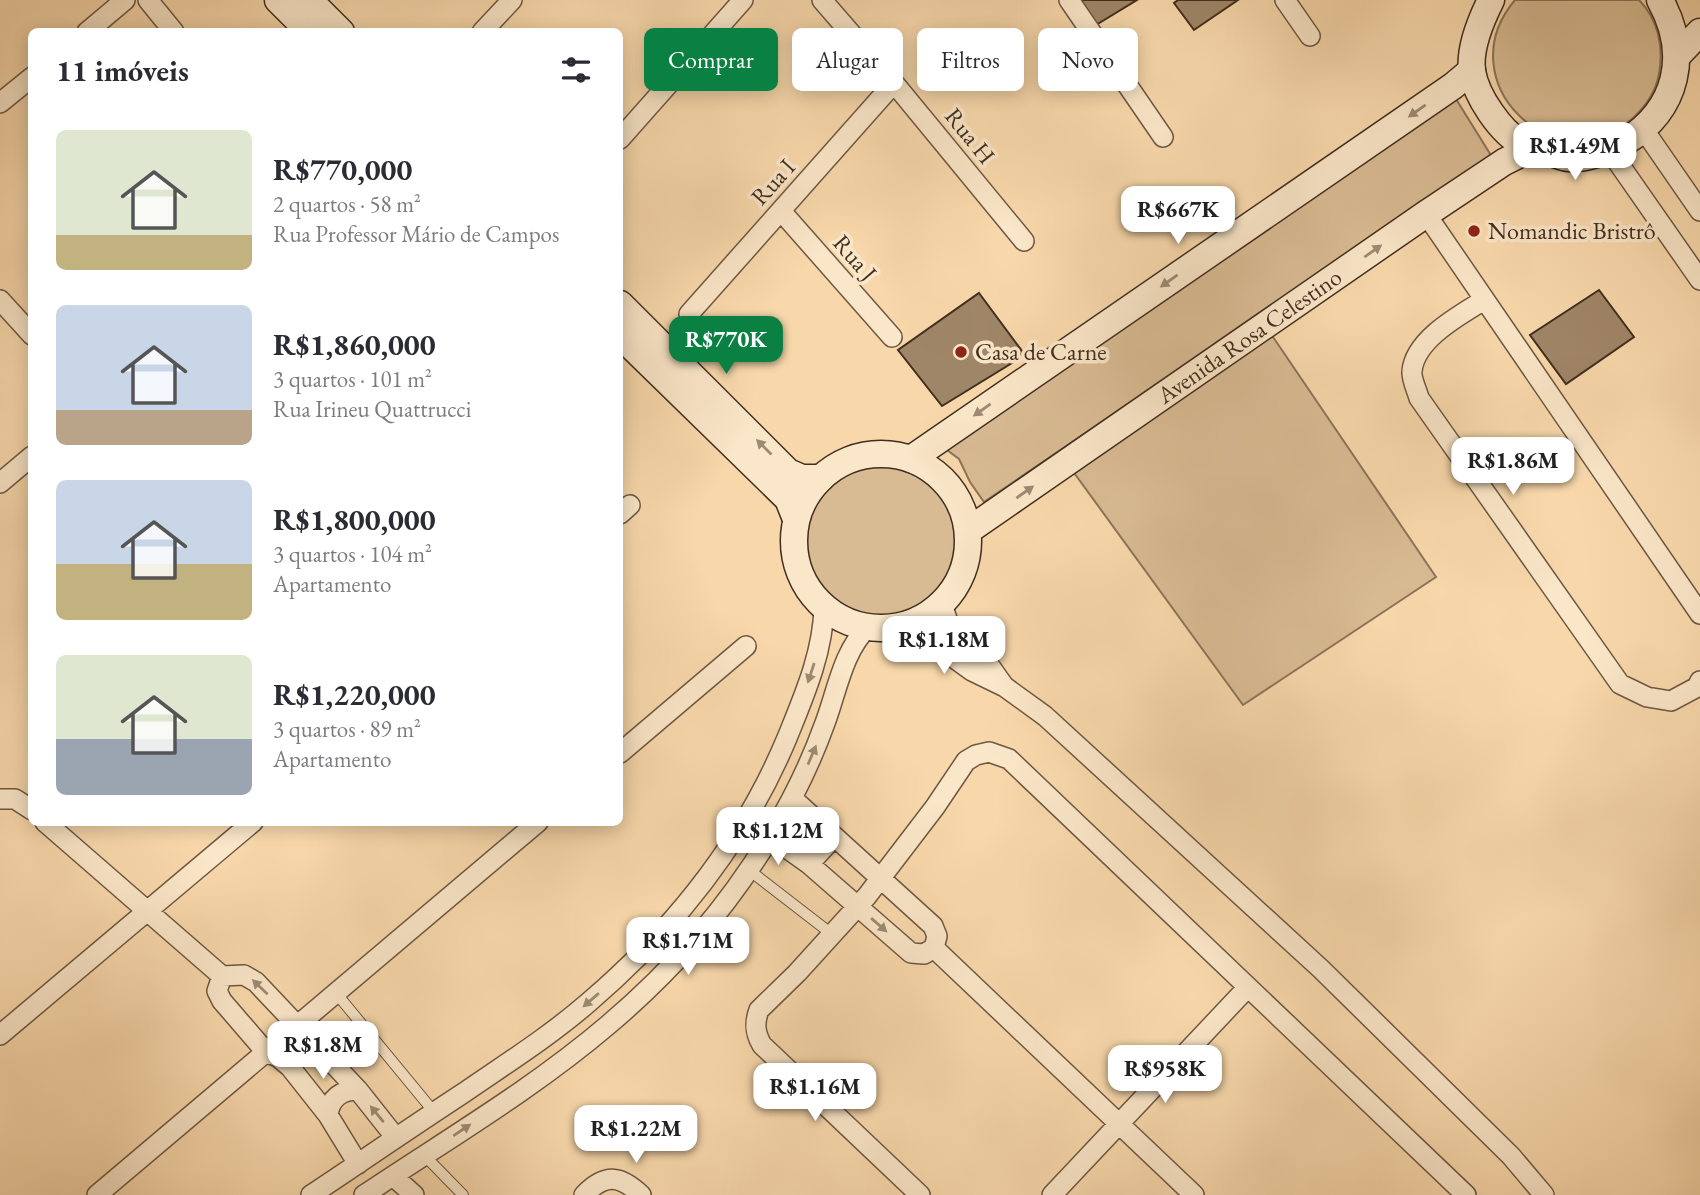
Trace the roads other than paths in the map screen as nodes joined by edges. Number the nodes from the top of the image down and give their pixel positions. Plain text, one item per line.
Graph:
1 (125, 0) edge
2 (148, 0) edge
3 (512, 0) edge
4 (743, 0) edge
5 (822, 0) edge
6 (1069, 0) edge
7 (1285, 0) edge
8 (1491, 0) edge
9 (1660, 0) edge
10 (291, 10) edge
11 (92, 28) edge
12 (171, 28) edge
13 (307, 28) edge
14 (332, 28) edge
15 (494, 28) edge
16 (846, 28) edge
17 (1700, 32) edge
18 (1310, 36) dead end
19 (1678, 55) junction
20 (1472, 70) junction
21 (28, 80) edge
22 (887, 91) edge
23 (901, 91) edge
24 (0, 103) edge
25 (1644, 130) junction
26 (623, 134) edge
27 (1163, 136) dead end
28 (1534, 147) junction
29 (1610, 151) junction
30 (781, 211) junction
31 (1700, 211) edge
32 (1426, 214) junction
33 (1024, 241) dead end
34 (1700, 280) edge
35 (0, 300) edge
36 (1484, 300) junction
37 (623, 307) edge
38 (689, 314) dead end
39 (27, 323) edge
40 (892, 337) dead end
41 (623, 338) edge
42 (911, 458) junction
43 (28, 459) edge
44 (821, 478) junction
45 (0, 483) edge
46 (796, 519) junction
47 (969, 530) junction
48 (942, 604) junction
49 (824, 607) junction
50 (1700, 614) edge
51 (915, 621) junction
52 (868, 627) junction
53 (746, 646) dead end
54 (1700, 681) edge
55 (1005, 687) junction
56 (623, 750) edge
57 (792, 798) junction
58 (0, 799) edge
59 (28, 807) edge
60 (51, 826) edge
61 (248, 826) edge
62 (532, 826) edge
63 (771, 836) junction
64 (834, 838) junction
65 (809, 864) junction
66 (749, 870) junction
67 (882, 878) junction
68 (697, 891) junction
69 (858, 907) junction
70 (721, 909) junction
71 (148, 911) junction
72 (833, 935) junction
73 (934, 948) junction
74 (222, 976) junction
75 (1248, 987) junction
76 (336, 993) junction
77 (297, 1025) junction
78 (0, 1035) edge
79 (266, 1052) junction
80 (517, 1056) junction
81 (534, 1080) junction
82 (358, 1090) junction
83 (434, 1112) junction
84 (328, 1115) junction
85 (1119, 1124) junction
86 (396, 1138) junction
87 (424, 1155) junction
88 (358, 1164) junction
89 (393, 1176) junction
90 (97, 1195) edge
91 (311, 1195) edge
92 (364, 1195) edge
93 (414, 1195) edge
94 (464, 1195) edge
95 (584, 1195) edge
96 (641, 1195) edge
97 (920, 1195) edge
98 (1052, 1195) edge
99 (1194, 1195) edge
100 (1466, 1195) edge
101 (1544, 1195) edge

1 - 11 street
2 - 12 street
3 - 15 street
4 - 26 street
5 - 16 street, Rua H
6 - 27 street
7 - 18 street
8 - 20 street
9 - 19 street
10 - 13 street
10 - 14 street
17 - 19 street
19 - 25 street
20 - 28 street
20 -> 42 street
21 - 24 street
22 - 30 street, Rua I
23 - 33 street, Rua H
25 - 29 street
25 - 31 street
28 - 29 street
28 - 32 street, Avenida Rosa Celestino
29 - 34 street
30 - 38 street, Rua I
30 - 40 street, Rua J
32 - 36 street
47 -> 32 street, Avenida Rosa Celestino
35 - 39 street
36 - 50 street
36 - 54 street
44 -> 37 street
41 - 46 street
42 - 44 street
42 - 47 street
43 - 45 street
44 - 46 street
46 - 49 street
47 - 48 street
48 - 51 street
48 - 55 street
49 - 52 street
49 -> 68 street
51 - 52 street
51 - 55 street
57 -> 52 street
53 - 56 street
55 - 101 street
57 - 63 street
57 - 64 street
58 - 59 street
60 - 71 street
61 - 71 street
62 - 76 street
63 - 65 street
63 - 66 street
64 - 65 street
64 - 67 street
65 - 69 street
66 - 70 street
66 - 72 lane
67 - 69 street
67 - 73 street
67 - 75 street
68 - 70 street
68 -> 80 street
69 - 72 street
69 -> 73 street
70 - 81 street
71 - 74 street
71 - 78 street
72 - 97 street
73 - 85 street
77 -> 74 street
74 - 79 street
75 - 85 street
75 - 100 street
76 - 77 street
76 - 83 lane
77 - 79 street
77 - 82 street
79 - 84 street
79 - 90 street
80 - 81 street
80 - 83 street
87 -> 81 street
82 - 84 street
86 -> 82 street
83 - 86 street
84 - 88 street
85 - 98 street
85 - 99 street
86 - 88 street
87 - 89 street
87 - 94 lane
88 - 91 street
89 - 92 street
89 - 93 street
95 - 96 street

